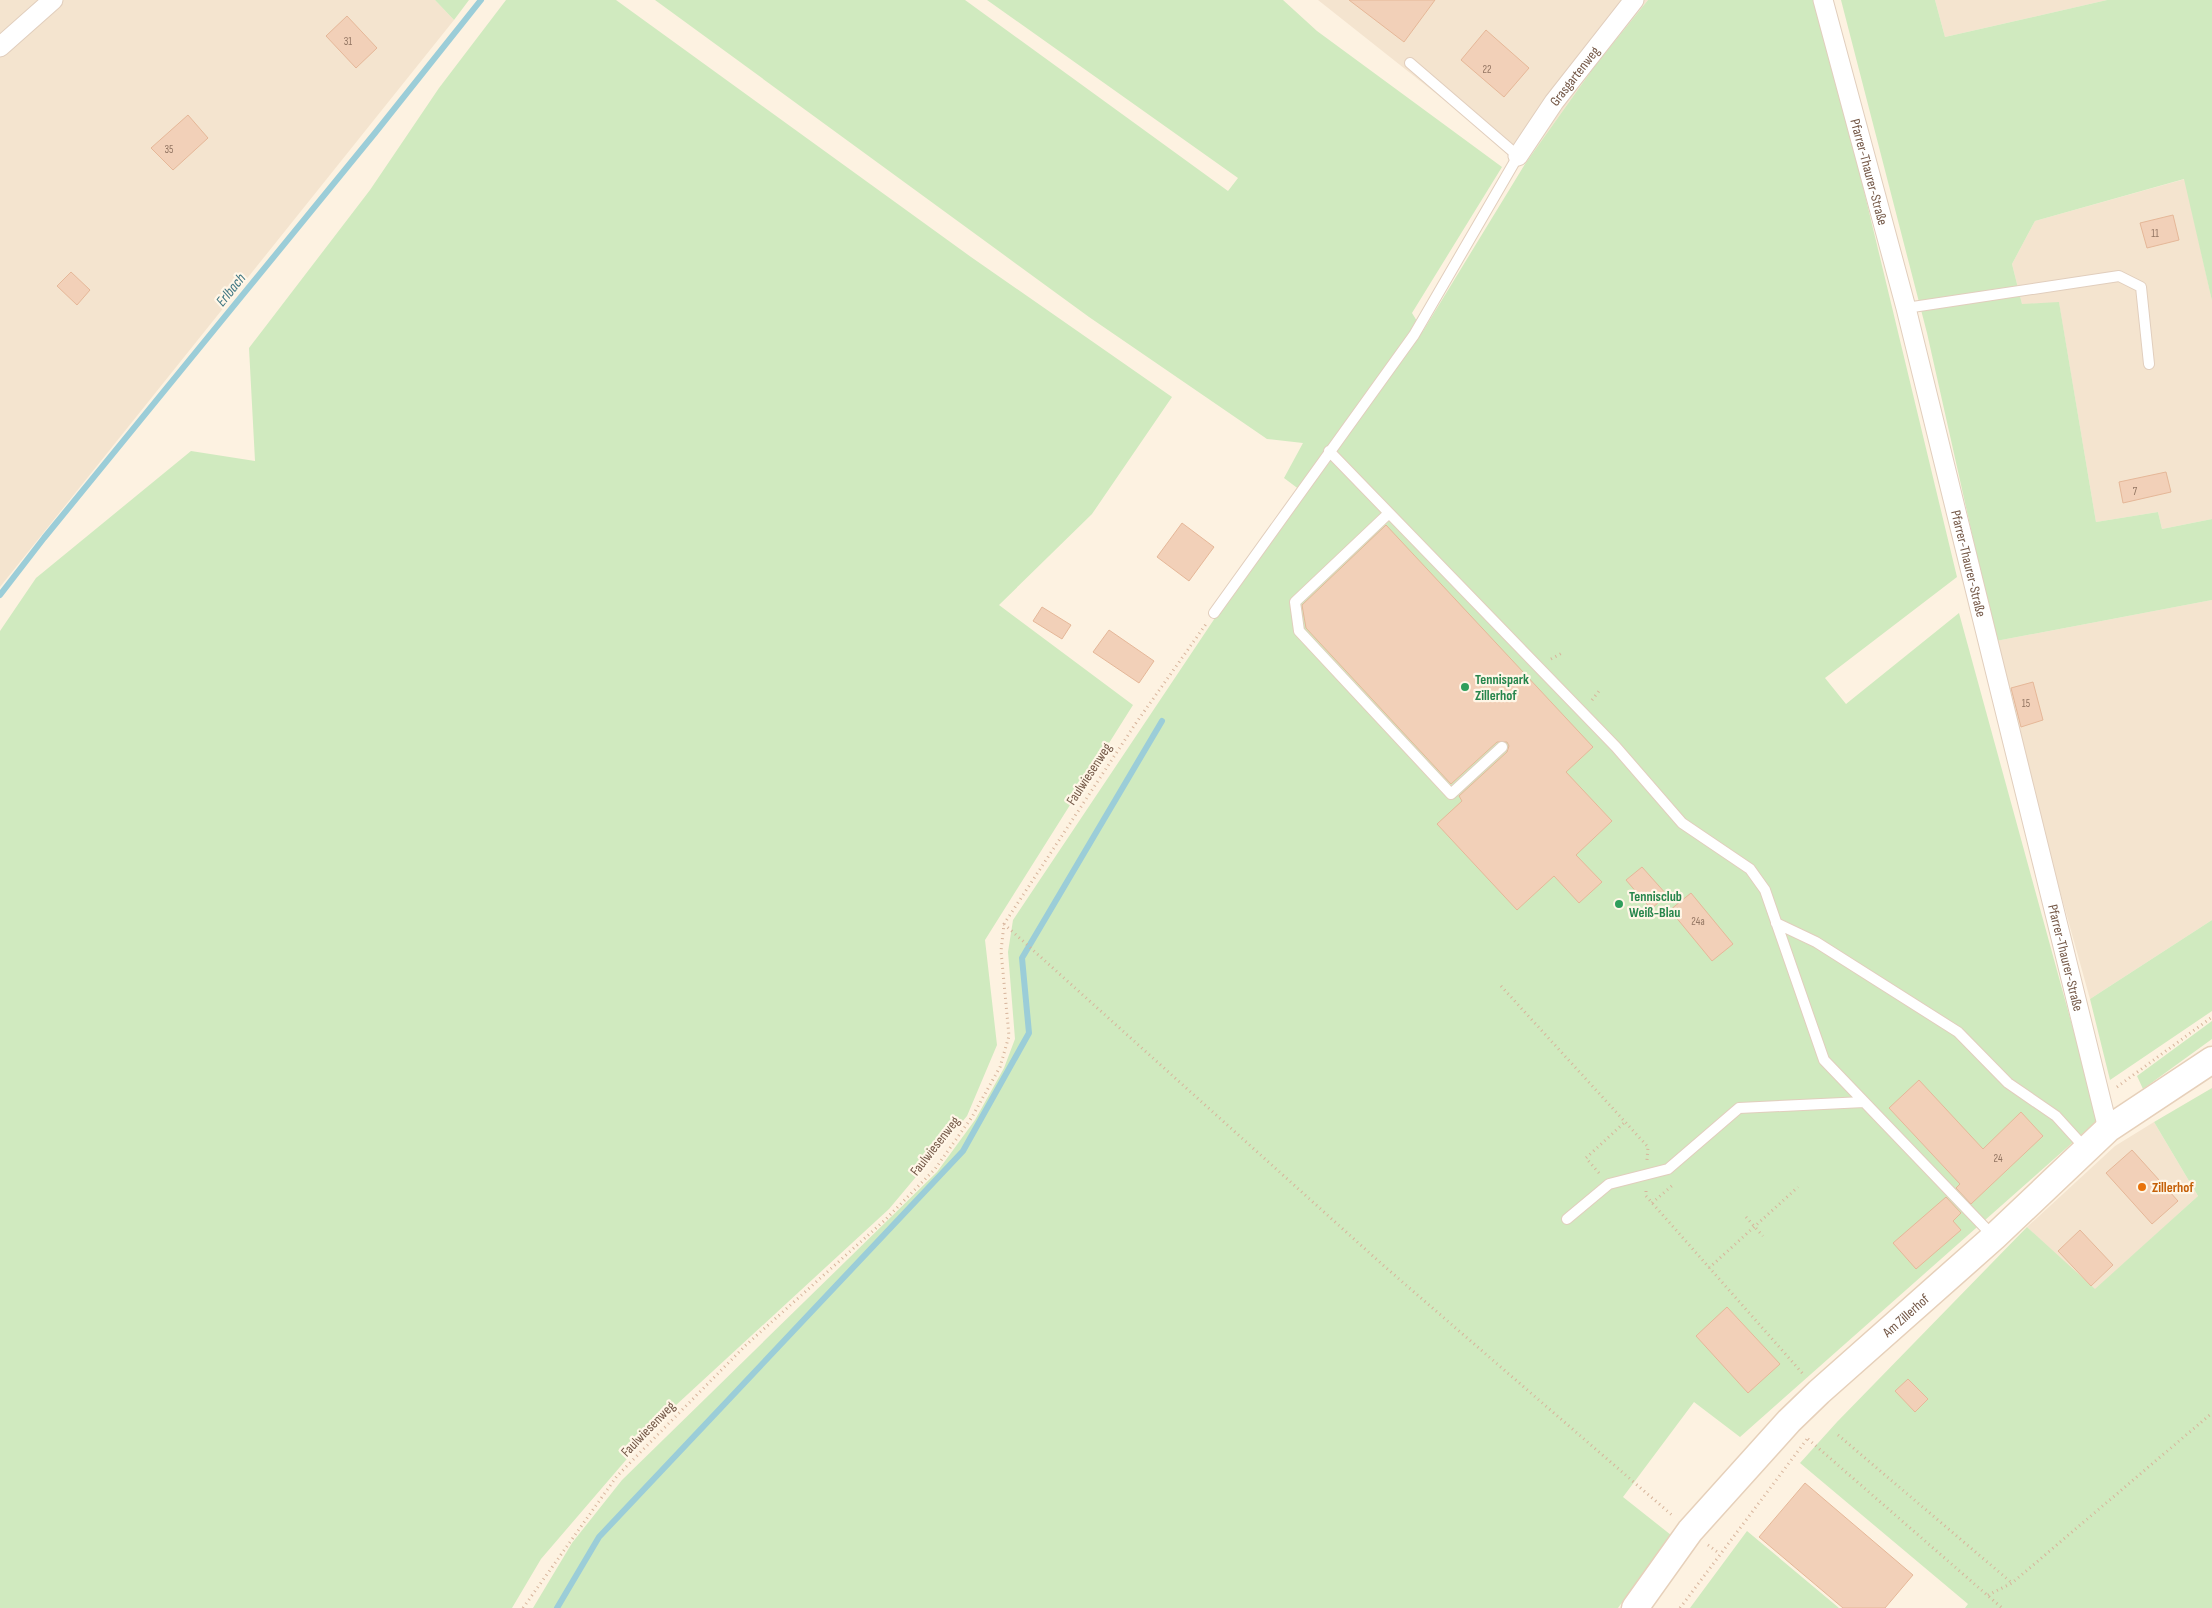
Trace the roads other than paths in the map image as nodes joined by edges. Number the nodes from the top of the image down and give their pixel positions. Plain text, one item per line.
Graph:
1 (1634, 0) edge
2 (1823, 0) edge
3 (45, 3) edge
4 (0, 47) edge
5 (1410, 63) dead end
6 (1518, 156) junction
7 (1906, 308) junction
8 (2149, 364) dead end
9 (1329, 451) junction
10 (1389, 513) junction
11 (1214, 613) road end
12 (1502, 747) dead end
13 (1776, 923) junction
14 (2212, 1060) edge
15 (1864, 1102) junction
16 (2108, 1129) junction
17 (2086, 1150) junction
18 (1567, 1219) dead end
19 (1994, 1237) junction
20 (1635, 1608) edge

1 - 6 street, Grasgartenweg
2 - 7 street, Pfarrer-Thaurer-Straße
3 - 4 street
5 - 6 lane
6 - 9 lane
7 - 8 lane
7 - 16 street, Pfarrer-Thaurer-Straße
9 - 10 lane
9 - 11 lane
10 - 12 lane
10 - 13 lane
13 - 15 lane
13 - 17 lane
14 - 16 street, Am Zillerhof
15 - 18 lane
15 - 19 lane
16 - 17 street, Am Zillerhof
17 - 19 street, Am Zillerhof
19 - 20 street, Am Zillerhof

